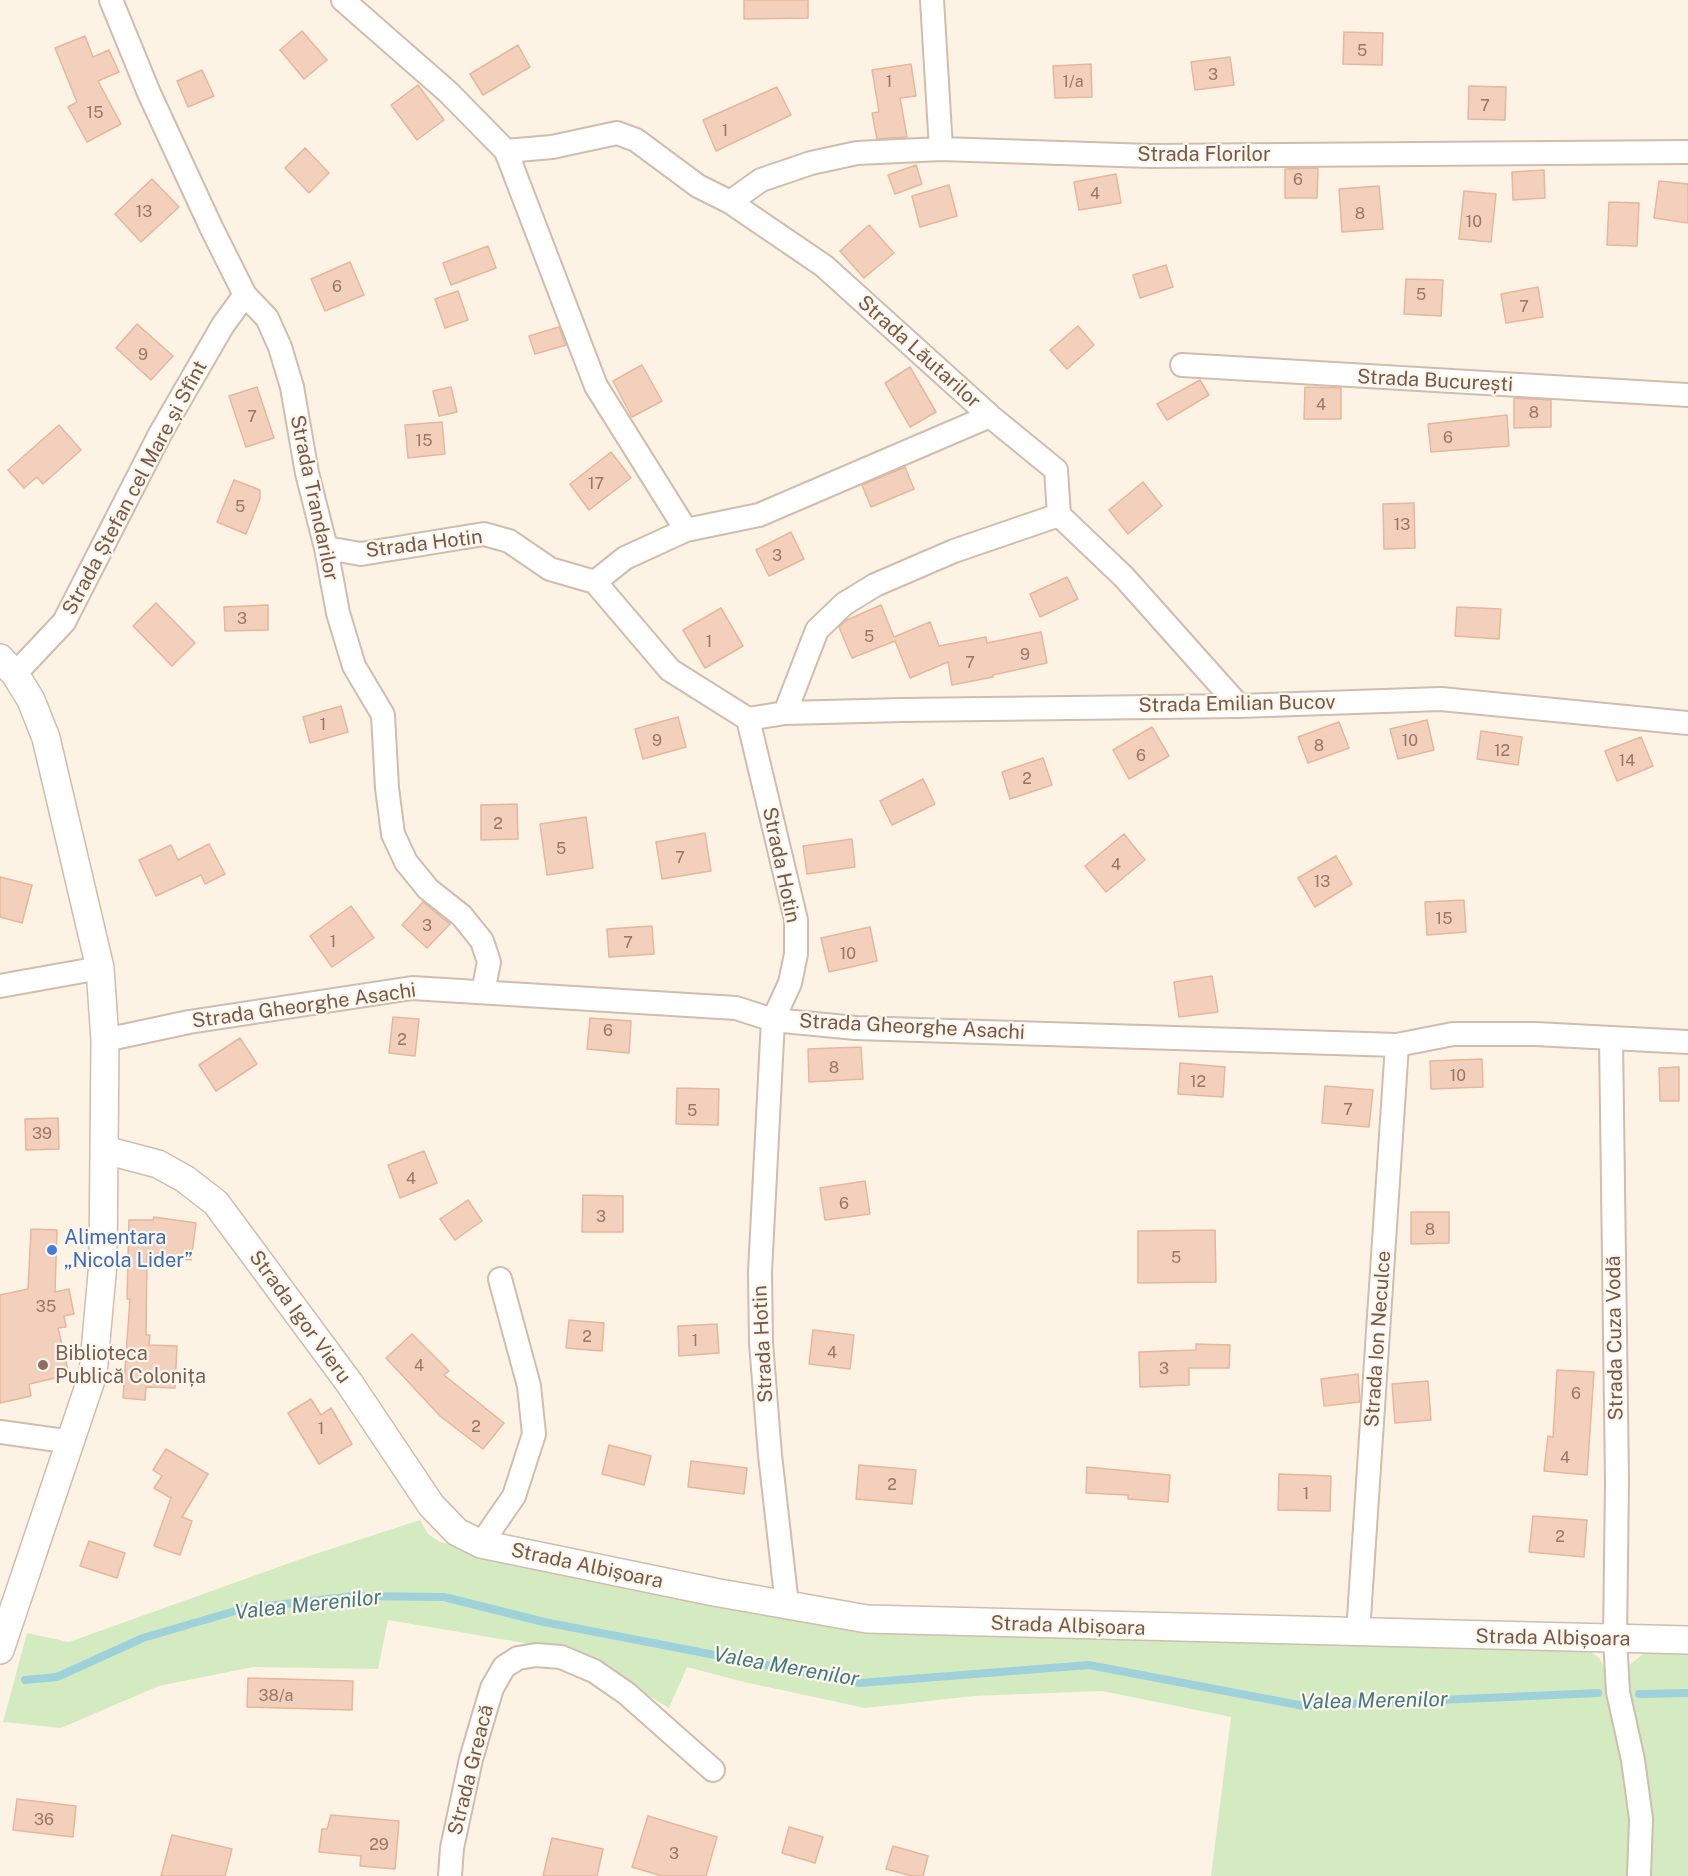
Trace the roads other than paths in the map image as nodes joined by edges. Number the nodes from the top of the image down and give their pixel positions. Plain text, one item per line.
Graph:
1 (111, 0) edge
2 (343, 0) edge
3 (932, 0) edge
4 (941, 149) junction
5 (506, 151) junction
6 (1688, 152) edge
7 (730, 202) junction
8 (245, 295) junction
9 (1182, 365) dead end
10 (1688, 395) edge
11 (990, 416) junction
12 (1059, 515) junction
13 (686, 530) junction
14 (326, 548) junction
15 (595, 582) junction
16 (8, 666) edge
17 (1239, 706) junction
18 (785, 713) junction
19 (748, 719) junction
20 (1688, 723) edge
21 (100, 968) junction
22 (0, 986) edge
23 (483, 992) junction
24 (773, 1020) junction
25 (1611, 1038) junction
26 (105, 1040) junction
27 (1688, 1042) edge
28 (1397, 1045) junction
29 (105, 1150) junction
30 (500, 1279) dead end
31 (0, 1432) edge
32 (72, 1442) junction
33 (457, 1532) joint
34 (481, 1544) junction
35 (787, 1605) junction
36 (1358, 1633) junction
37 (1615, 1639) junction
38 (1688, 1640) edge
39 (0, 1650) edge
40 (713, 1770) dead end
41 (450, 1876) edge
42 (1639, 1876) edge

1 - 8 street, Strada Trandarilor
2 - 5 street
3 - 4 street
4 - 6 street, Strada Florilor
4 - 7 street, Strada Florilor
5 - 7 street, Strada Lăutarilor
5 - 13 street
7 - 11 street, Strada Lăutarilor
8 - 14 street, Strada Trandarilor
8 - 16 street, Strada Ștefan cel Mare și Sfînt
9 - 10 street, Strada București
11 - 12 street, Strada Lăutarilor
11 - 13 street
12 - 17 street
12 - 18 street
13 - 15 street
14 - 15 street, Strada Hotin
14 - 23 street, Strada Trandarilor
15 - 19 street
16 - 21 street, Strada Ștefan cel Mare și Sfînt
17 - 18 street, Strada Emilian Bucov
17 - 20 street, Strada Emilian Bucov
18 - 19 street, Strada Emilian Bucov
19 - 24 street, Strada Hotin
21 - 22 street
21 - 26 street, Strada Ștefan cel Mare și Sfînt
23 - 24 street, Strada Gheorghe Asachi
23 - 26 street, Strada Gheorghe Asachi
24 - 28 street, Strada Gheorghe Asachi
24 - 35 street, Strada Hotin
25 - 27 street, Strada Gheorghe Asachi
25 - 28 street, Strada Gheorghe Asachi
25 - 37 street, Strada Cuza Vodă
26 - 29 street, Strada Ștefan cel Mare și Sfînt
28 - 36 street, Strada Ion Neculce
29 - 32 street, Strada Ștefan cel Mare și Sfînt
29 - 33 street, Strada Igor Vieru
30 - 34 street
31 - 32 street
32 - 39 street, Strada Ștefan cel Mare și Sfînt
33 - 34 street, Strada Albișoara
34 - 35 street, Strada Albișoara
35 - 36 street, Strada Albișoara
36 - 37 street, Strada Albișoara
37 - 38 street, Strada Albișoara
37 - 42 street, Strada Cuza Vodă
40 - 41 street, Strada Greacă

